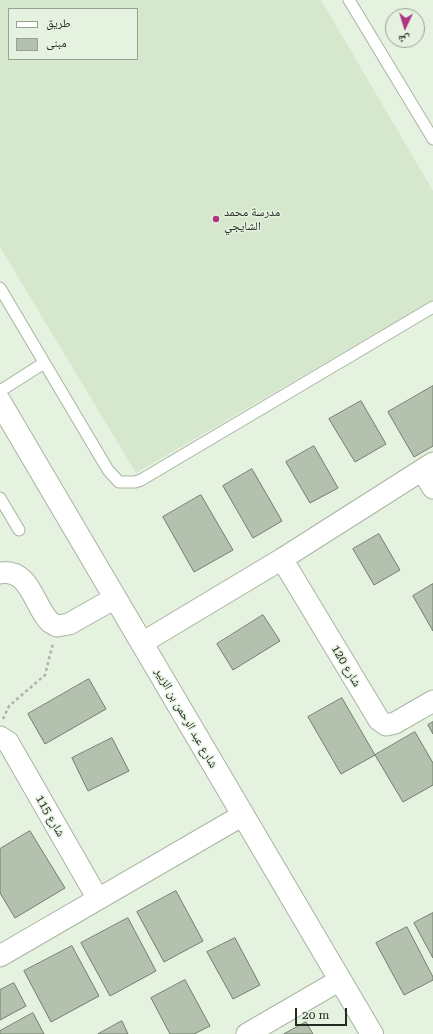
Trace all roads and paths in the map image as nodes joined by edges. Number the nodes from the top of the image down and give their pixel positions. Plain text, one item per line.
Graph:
1 (349, 0) edge
2 (433, 139) edge
3 (0, 288) edge
4 (433, 307) edge
5 (44, 363) junction
6 (0, 391) edge
7 (0, 402) edge
8 (428, 467) edge
9 (433, 488) edge
10 (0, 498) edge
11 (19, 530) dead end
12 (282, 560) junction
13 (0, 573) edge
14 (115, 598) junction
15 (58, 626) junction
16 (142, 643) junction
17 (433, 701) edge
18 (2, 728) edge
19 (243, 815) junction
20 (98, 899) junction
21 (0, 956) edge
22 (340, 980) junction
23 (247, 1034) edge
24 (372, 1034) edge

1 - 2 lane
3 - 5 lane
4 - 5 lane
5 - 6 lane
7 - 14 street, شارع عبد الرحمن بن الزبير
8 - 9 street
8 - 12 street
10 - 11 lane
12 - 16 street
12 - 17 street, شارع 120
13 - 15 street
14 - 15 street
14 - 16 street, شارع عبد الرحمن بن الزبير
15 - 18 path
16 - 19 street, شارع عبد الرحمن بن الزبير
18 - 20 street, شارع 115
19 - 20 street
19 - 22 street, شارع عبد الرحمن بن الزبير
20 - 21 street
22 - 23 street
22 - 24 street, شارع عبد الرحمن بن الزبير

